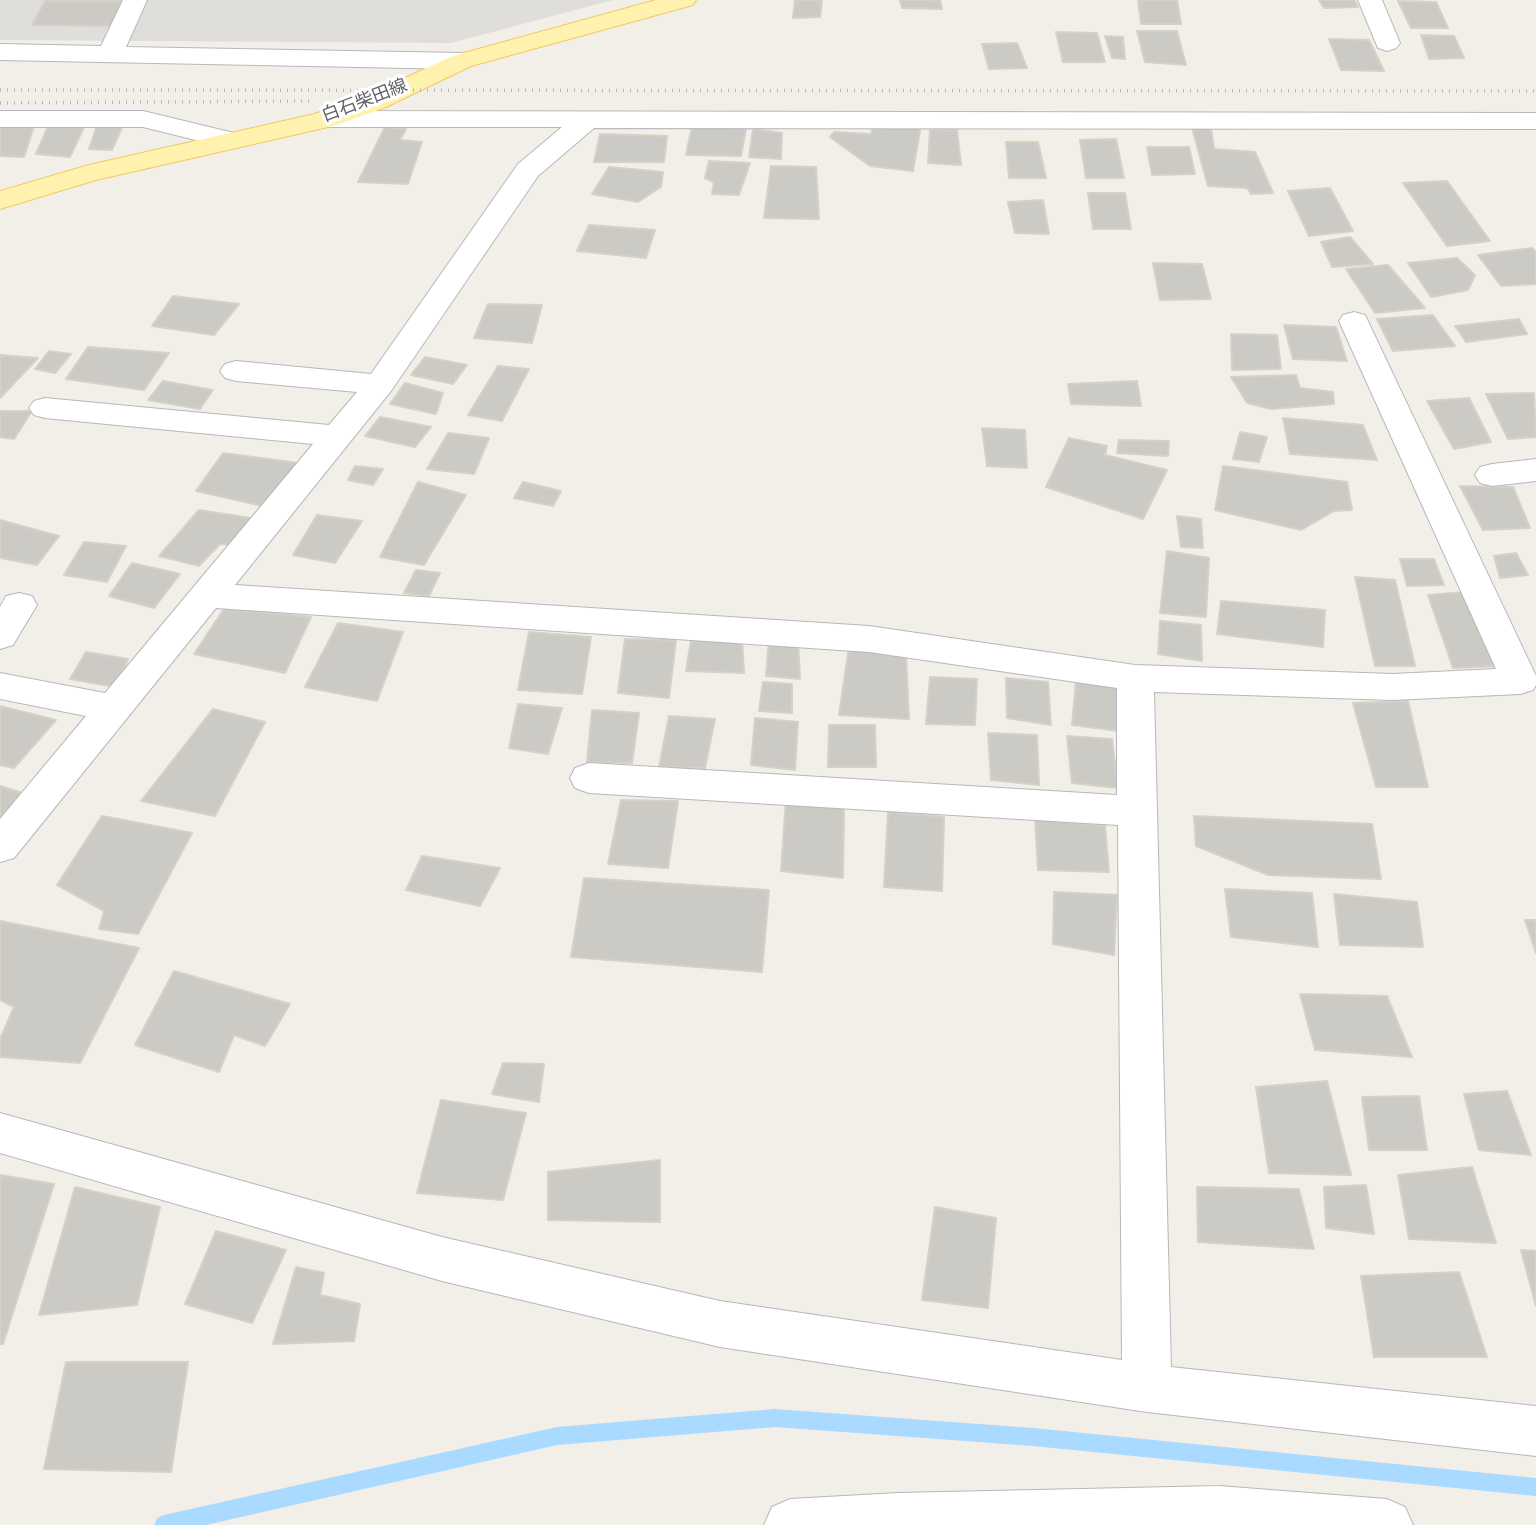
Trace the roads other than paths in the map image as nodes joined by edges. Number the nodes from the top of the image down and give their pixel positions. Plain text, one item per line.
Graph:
1 (135, 0) edge
2 (684, 0) edge
3 (1370, 0) edge
4 (1387, 43) dead end
5 (0, 52) edge
6 (111, 52) junction
7 (462, 61) junction
8 (0, 119) edge
9 (327, 119) junction
10 (589, 119) junction
11 (1536, 121) edge
12 (229, 140) junction
13 (0, 200) edge
14 (1354, 321) dead end
15 (236, 371) dead end
16 (380, 384) junction
17 (44, 408) dead end
18 (338, 436) junction
19 (1536, 470) edge
20 (1492, 475) dead end
21 (207, 595) junction
22 (19, 604) dead end
23 (0, 636) edge
24 (1135, 678) junction
25 (1528, 681) edge
26 (0, 686) edge
27 (114, 708) junction
28 (589, 778) dead end
29 (1137, 811) junction
30 (0, 847) edge
31 (0, 1133) edge
32 (1147, 1388) junction
33 (1536, 1431) edge
34 (790, 1525) edge
35 (1387, 1525) edge

1 - 6 street
2 - 7 main road, 白石柴田線
3 - 4 street
5 - 6 street
6 - 7 street
7 - 9 main road, 白石柴田線
8 - 12 street
9 - 10 street
9 - 12 main road, 白石柴田線
10 - 11 street
10 - 16 street
12 - 13 main road, 白石柴田線
14 - 25 street
15 - 16 street
16 - 18 street
17 - 18 street
18 - 21 street
19 - 20 street
21 - 24 street
21 - 27 street
22 - 23 street
24 - 25 street
24 - 29 street
26 - 27 street
27 - 30 street
28 - 29 street
29 - 32 street
31 - 32 street
32 - 33 street
34 - 35 street

